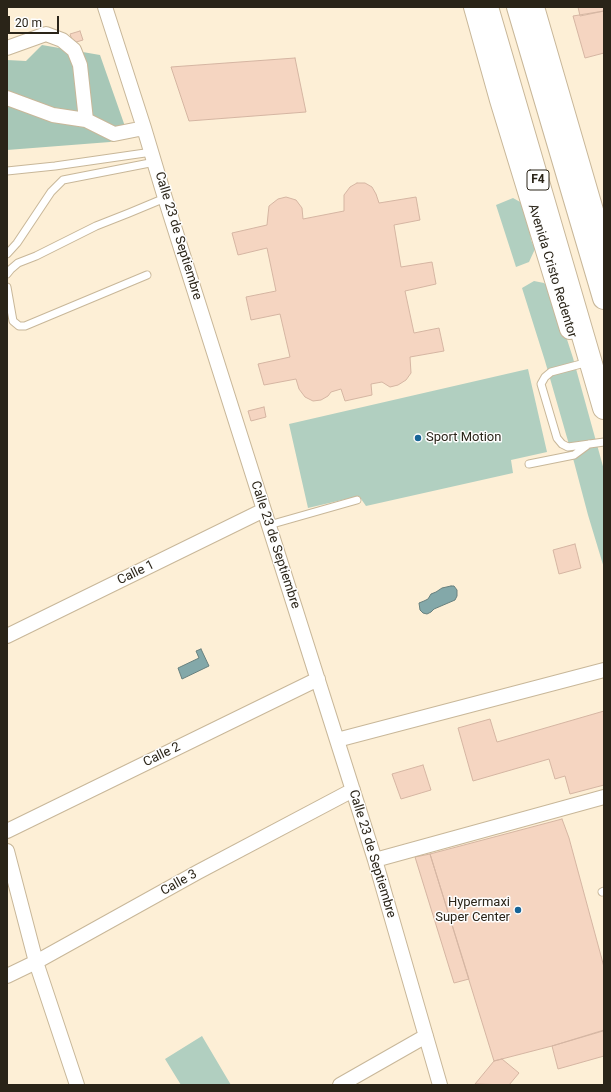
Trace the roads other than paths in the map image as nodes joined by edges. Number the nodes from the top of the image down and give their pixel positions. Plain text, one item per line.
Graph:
1 (105, 7) edge
2 (474, 7) edge
3 (487, 7) edge
4 (518, 7) edge
5 (534, 7) edge
6 (7, 48) edge
7 (7, 98) edge
8 (86, 120) junction
9 (144, 128) junction
10 (154, 157) junction
11 (7, 171) edge
12 (165, 198) junction
13 (604, 248) edge
14 (7, 254) edge
15 (7, 274) edge
16 (147, 275) dead end
17 (7, 287) edge
18 (604, 298) edge
19 (584, 359) junction
20 (604, 408) edge
21 (604, 417) edge
22 (604, 442) edge
23 (589, 444) junction
24 (530, 464) dead end
25 (357, 500) dead end
26 (264, 510) junction
27 (269, 525) junction
28 (7, 636) edge
29 (604, 670) edge
30 (318, 679) junction
31 (337, 740) junction
32 (353, 790) junction
33 (604, 797) edge
34 (7, 830) edge
35 (7, 851) edge
36 (375, 860) junction
37 (36, 962) junction
38 (7, 976) edge
39 (426, 1036) junction
40 (77, 1085) edge
41 (340, 1085) edge
42 (440, 1085) edge

1 - 9 street, Calle 23 de Septiembre
2 - 19 main road, Avenida Cristo Redentor
3 - 19 highway, Avenida Cristo Redentor / F4
4 - 18 highway, F4
5 - 13 main road
6 - 8 street
7 - 8 street
8 - 9 street
9 - 10 street, Calle 23 de Septiembre
10 - 11 lane
10 - 12 street, Calle 23 de Septiembre
10 - 14 lane
12 - 15 lane
12 - 26 street, Calle 23 de Septiembre
16 - 17 lane
19 - 20 highway, Avenida Cristo Redentor / F4
19 - 21 main road, Avenida Cristo Redentor
19 - 23 lane
22 - 23 lane
23 - 24 lane
25 - 27 lane
26 - 27 street, Calle 23 de Septiembre
26 - 28 street, Calle 1
27 - 30 street, Calle 23 de Septiembre
29 - 31 street
30 - 31 street, Calle 23 de Septiembre
30 - 34 street, Calle 2
31 - 32 street, Calle 23 de Septiembre
32 - 36 street, Calle 23 de Septiembre
32 - 37 street, Calle 3
33 - 36 street
35 - 37 street
36 - 39 street, Calle 23 de Septiembre
37 - 38 street, Calle 3
37 - 40 street
39 - 41 street
39 - 42 street, Calle 23 de Septiembre

